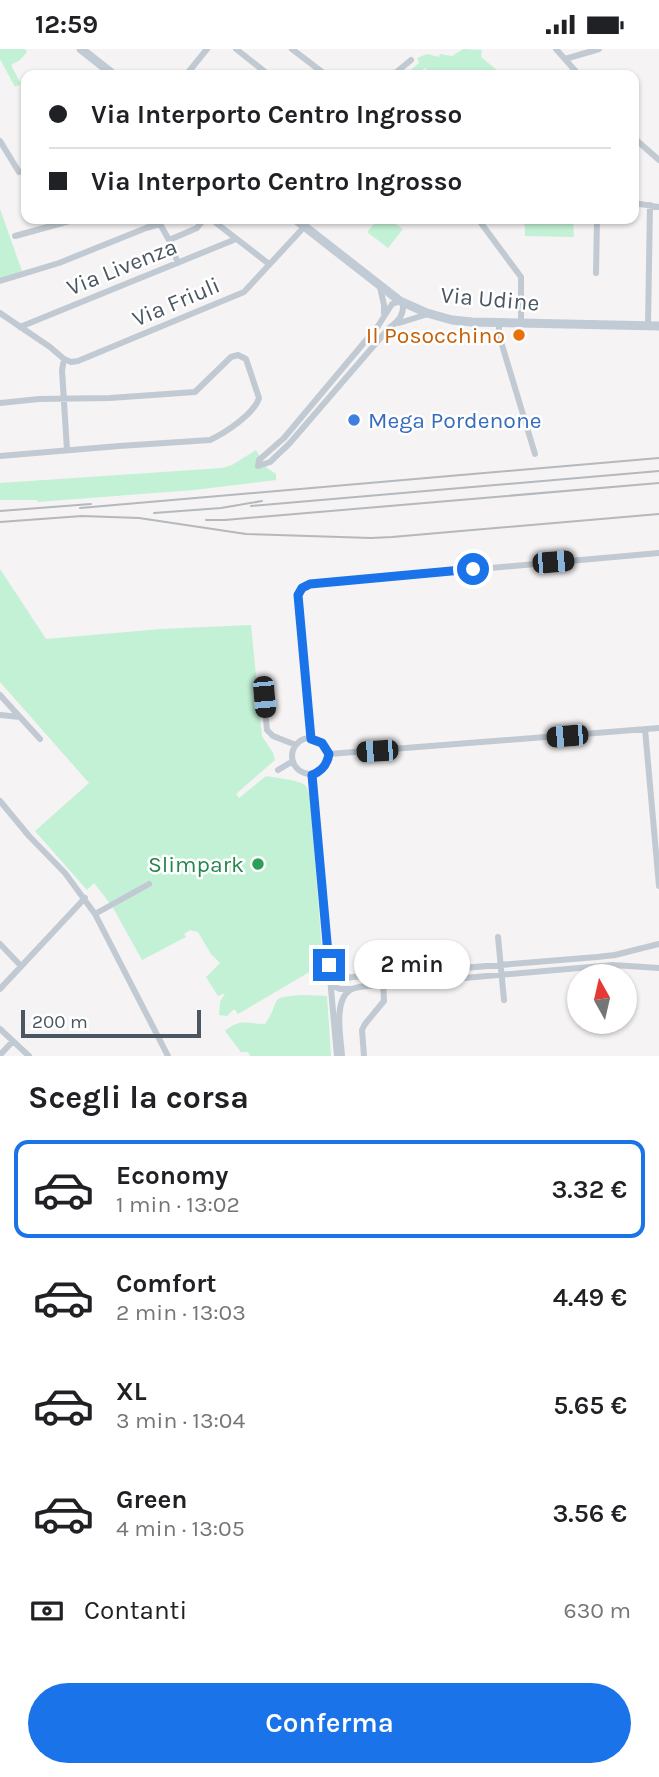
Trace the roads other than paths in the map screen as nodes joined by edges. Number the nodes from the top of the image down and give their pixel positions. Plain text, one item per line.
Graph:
1 (81, 49) edge
2 (206, 49) edge
3 (236, 49) edge
4 (292, 49) edge
5 (556, 49) edge
6 (599, 49) edge
7 (565, 59) junction
8 (411, 60) dead end
9 (108, 70) edge
10 (190, 70) edge
11 (263, 70) edge
12 (319, 70) edge
13 (399, 70) edge
14 (575, 70) edge
15 (0, 141) edge
16 (639, 142) edge
17 (659, 160) edge
18 (19, 172) dead end
19 (639, 204) edge
20 (650, 205) junction
21 (659, 207) edge
22 (60, 224) edge
23 (200, 224) edge
24 (217, 224) edge
25 (302, 224) edge
26 (482, 224) edge
27 (597, 224) edge
28 (53, 226) joint
29 (305, 226) junction
30 (15, 236) dead end
31 (236, 239) junction
32 (169, 240) junction
33 (178, 263) junction
34 (269, 264) junction
35 (596, 273) dead end
36 (0, 281) edge
37 (379, 285) junction
38 (401, 302) junction
39 (0, 313) edge
40 (430, 314) junction
41 (383, 321) junction
42 (499, 322) junction
43 (521, 322) junction
44 (394, 325) junction
45 (648, 326) junction
46 (659, 326) edge
47 (20, 327) junction
48 (64, 359) junction
49 (64, 398) junction
50 (0, 403) edge
51 (302, 417) junction
52 (309, 422) junction
53 (67, 450) junction
54 (535, 454) dead end
55 (0, 456) edge
56 (659, 553) edge
57 (0, 695) edge
58 (264, 697) dead end
59 (0, 715) edge
60 (20, 717) junction
61 (659, 727) edge
62 (645, 729) junction
63 (40, 739) dead end
64 (311, 739) junction
65 (296, 745) junction
66 (329, 754) junction
67 (293, 761) junction
68 (278, 770) dead end
69 (312, 775) junction
70 (0, 801) edge
71 (149, 884) dead end
72 (659, 886) edge
73 (85, 898) junction
74 (95, 913) junction
75 (498, 937) dead end
76 (0, 944) edge
77 (659, 944) edge
78 (329, 962) junction
79 (501, 965) junction
80 (21, 966) junction
81 (659, 968) edge
82 (501, 974) junction
83 (383, 975) junction
84 (353, 977) junction
85 (331, 985) junction
86 (384, 985) junction
87 (0, 989) edge
88 (351, 989) junction
89 (504, 1000) dead end
90 (0, 1029) edge
91 (13, 1041) junction
92 (0, 1055) edge
93 (29, 1056) edge
94 (169, 1056) edge
95 (340, 1056) edge
96 (364, 1056) edge

1 - 9 main road
2 - 10 street
3 - 11 street
4 - 12 street
5 - 7 street
6 - 7 street
7 - 14 street
8 - 13 street
15 - 18 street
16 - 17 street
19 - 20 street
20 - 21 street
20 - 45 street
22 - 28 street
23 - 32 street
24 - 31 street
25 - 29 main road, Via Udine
26 - 43 street
27 - 35 street
28 - 30 street
29 - 34 street, Via Friuli
29 - 37 main road, Via Udine
31 - 33 street, Via Livenza
31 - 34 street
32 - 33 street
32 - 36 street
33 - 47 street, Via Livenza
34 - 48 street, Via Friuli
37 - 38 main road, Via Udine
37 - 41 street
38 - 40 main road, Via Udine
38 - 41 street
38 - 44 street
39 - 47 street
40 - 42 main road, Via Udine
40 - 44 street
41 - 51 street
42 - 43 main road, Via Udine
42 - 54 street
43 - 45 main road, Via Udine
44 - 52 street
45 - 46 main road, Via Udine
47 - 48 street
48 - 49 street
49 - 50 street
49 - 53 street
49 - 53 street
51 - 52 street
51 - 52 street
53 - 55 street
56 - 64 street
57 - 60 street
58 - 65 street
59 - 60 street
60 - 63 street
61 - 62 street
62 - 66 street
62 - 72 street
64 - 65 street
64 - 66 street
65 - 67 street
66 - 69 street
67 - 68 street
67 - 69 street
69 - 78 street
70 - 73 street
71 - 74 street
73 - 74 street
73 - 80 street
74 - 94 street
75 - 79 street
76 - 80 street
77 - 79 street
78 - 84 street
78 - 85 street
79 - 82 street
79 - 83 street
80 - 87 street
81 - 82 street
82 - 86 street
82 - 89 street
83 - 84 street
83 - 86 street
84 - 85 street
85 - 88 street
85 - 95 street
86 - 88 street
86 - 96 street
88 - 95 street
90 - 91 street
91 - 92 street
91 - 93 street

